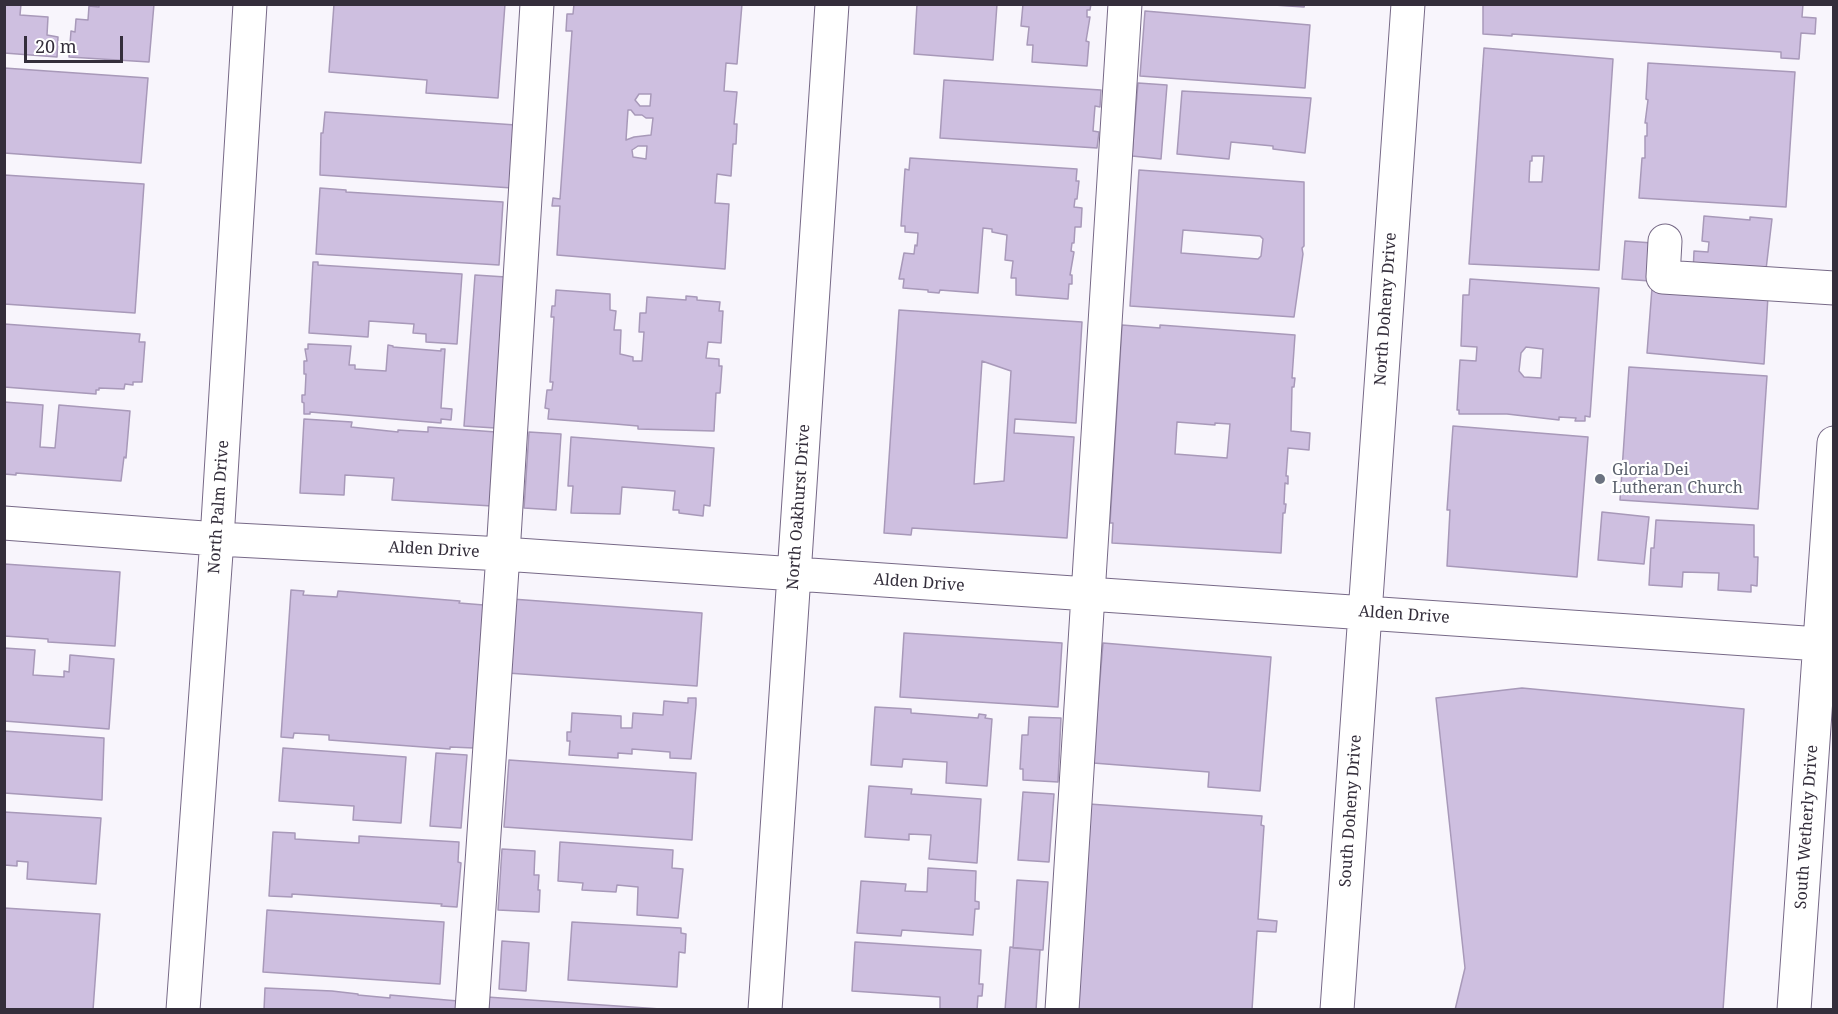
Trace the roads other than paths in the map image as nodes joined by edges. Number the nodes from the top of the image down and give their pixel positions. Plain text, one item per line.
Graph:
1 (250, 4) edge
2 (537, 4) edge
3 (832, 4) edge
4 (1125, 4) edge
5 (1408, 4) edge
6 (1665, 242) dead end
7 (1833, 288) edge
8 (1833, 443) edge
9 (4, 523) edge
10 (217, 539) junction
11 (503, 554) junction
12 (795, 574) junction
13 (1088, 594) junction
14 (1364, 613) junction
15 (1827, 644) edge
16 (183, 1010) edge
17 (471, 1010) edge
18 (765, 1010) edge
19 (1062, 1010) edge
20 (1337, 1010) edge
21 (1794, 1010) edge

1 - 10 street, North Palm Drive
2 - 11 street
3 - 12 street, North Oakhurst Drive
4 - 13 street
5 - 14 street, North Doheny Drive
6 - 7 street
8 - 15 street, South Wetherly Drive
9 - 10 street, Alden Drive
10 - 11 street, Alden Drive
10 - 16 street, North Palm Drive
11 - 12 street, Alden Drive
11 - 17 street
12 - 13 street, Alden Drive
12 - 18 street, North Oakhurst Drive
13 - 14 street, Alden Drive
13 - 19 street
14 - 15 street, Alden Drive
14 - 20 street, South Doheny Drive
15 - 21 street, South Wetherly Drive

